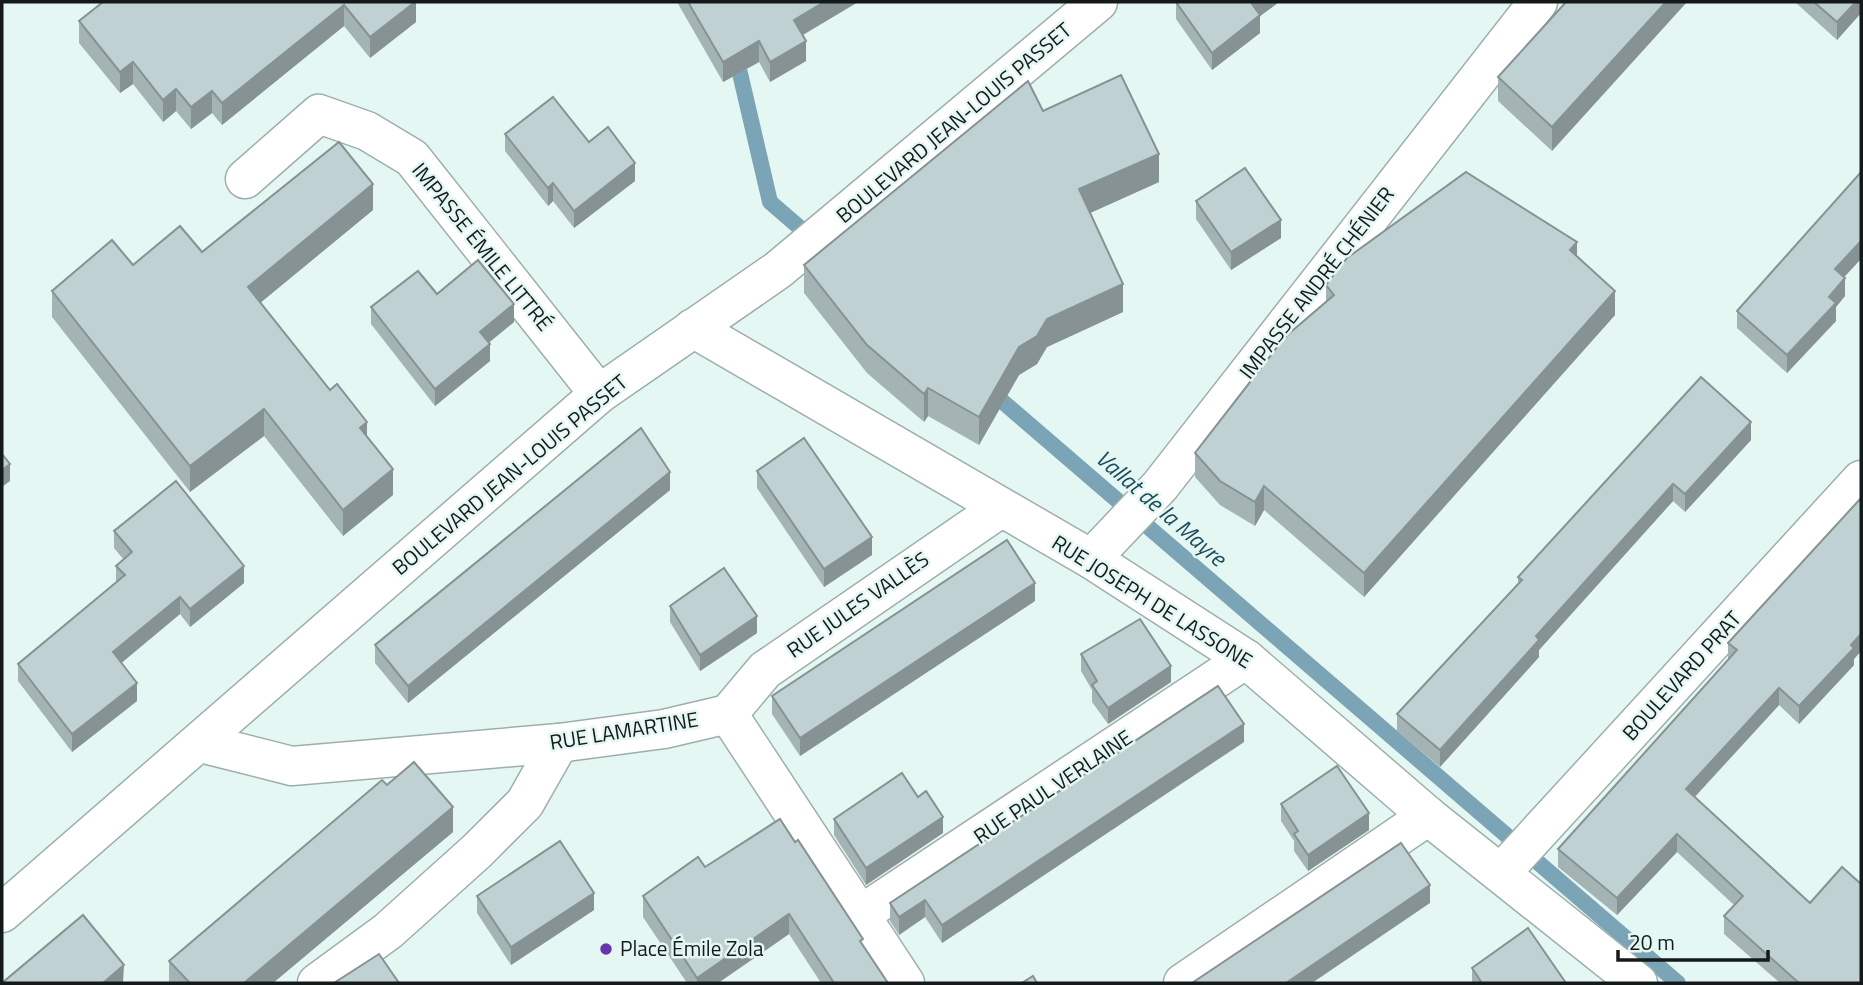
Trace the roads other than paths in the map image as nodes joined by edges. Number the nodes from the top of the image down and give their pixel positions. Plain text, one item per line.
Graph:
1 (1098, 2) edge
2 (1538, 2) edge
3 (245, 179) dead end
4 (693, 328) junction
5 (599, 394) junction
6 (1861, 480) edge
7 (999, 509) junction
8 (1091, 559) junction
9 (1246, 659) junction
10 (728, 714) junction
11 (201, 743) junction
12 (559, 743) junction
13 (1429, 816) junction
14 (1502, 872) junction
15 (2, 913) edge
16 (860, 915) junction
17 (1620, 979) edge
18 (317, 983) edge
19 (905, 983) edge
20 (1182, 983) edge

1 - 4 street, BOULEVARD JEAN-LOUIS PASSET
2 - 8 street, IMPASSE ANDRÉ CHÉNIER
3 - 5 street, IMPASSE ÉMILE LITTRÉ
4 - 5 street, BOULEVARD JEAN-LOUIS PASSET
4 - 7 street, RUE JOSEPH DE LASSONE
5 - 11 street, BOULEVARD JEAN-LOUIS PASSET
6 - 14 street, BOULEVARD PRAT
7 - 8 street, RUE JOSEPH DE LASSONE
7 - 10 street, RUE JULES VALLÈS
8 - 9 street, RUE JOSEPH DE LASSONE
9 - 13 street, RUE JOSEPH DE LASSONE
9 - 16 street, RUE PAUL VERLAINE
10 - 12 street, RUE LAMARTINE
10 - 16 street, RUE LAMARTINE
11 - 12 street, RUE LAMARTINE
11 - 15 street, BOULEVARD JEAN-LOUIS PASSET
12 - 18 street
13 - 14 street, RUE JOSEPH DE LASSONE
13 - 20 street
14 - 17 street, RUE JOSEPH DE LASSONE
16 - 19 street, RUE LAMARTINE

